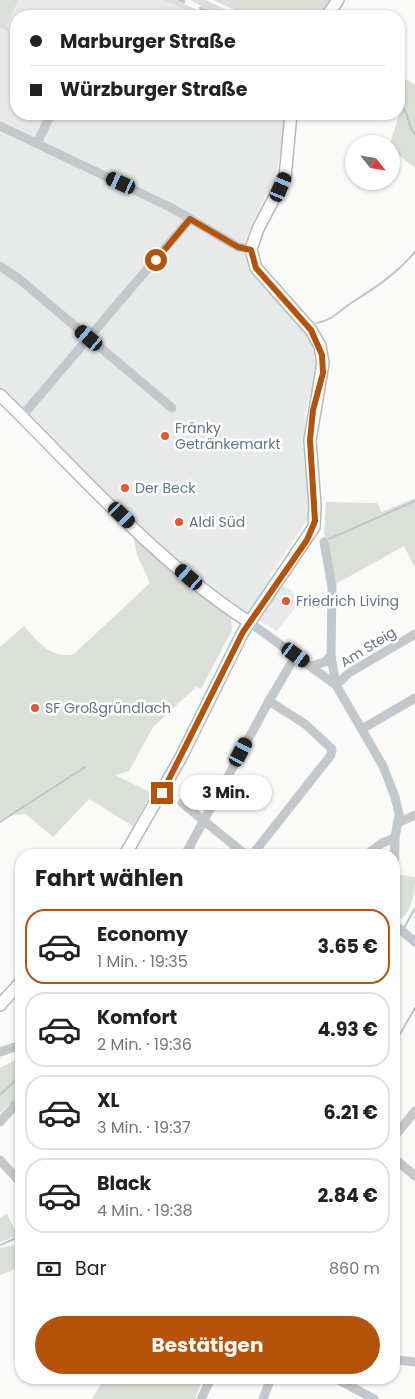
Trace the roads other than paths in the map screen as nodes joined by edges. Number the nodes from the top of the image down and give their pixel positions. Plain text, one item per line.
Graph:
1 (48, 120) edge
2 (290, 120) edge
3 (0, 126) edge
4 (37, 143) junction
5 (190, 219) junction
6 (251, 250) junction
7 (0, 266) edge
8 (89, 338) junction
9 (0, 395) edge
10 (172, 408) dead end
11 (22, 416) junction
12 (324, 542) dead end
13 (249, 622) junction
14 (415, 634) edge
15 (296, 655) junction
16 (331, 656) junction
17 (311, 666) junction
18 (333, 683) junction
19 (415, 698) edge
20 (269, 701) junction
21 (362, 729) junction
22 (182, 803) dead end
23 (415, 815) edge
24 (205, 821) junction
25 (400, 822) junction
26 (395, 838) junction
27 (128, 849) edge
28 (188, 849) edge
29 (239, 849) edge
30 (257, 849) edge
31 (374, 849) edge
32 (395, 849) edge
33 (400, 927) edge
34 (413, 939) edge
35 (15, 989) edge
36 (0, 1005) edge
37 (15, 1047) edge
38 (0, 1052) edge
39 (15, 1105) edge
40 (415, 1111) edge
41 (0, 1122) edge
42 (400, 1130) edge
43 (0, 1160) edge
44 (400, 1163) edge
45 (15, 1176) edge
46 (415, 1176) edge
47 (400, 1360) edge
48 (415, 1362) edge
49 (208, 1384) edge
50 (269, 1384) edge
51 (353, 1384) edge
52 (201, 1399) edge
53 (263, 1399) edge
54 (374, 1399) edge

1 - 4 street
2 - 6 main road
3 - 4 street
4 - 5 street
5 - 6 street
5 - 8 street
6 - 13 main road
7 - 8 street
8 - 10 street
8 - 11 street
9 - 11 main road
11 - 13 main road
12 - 16 street
13 - 15 street
13 - 27 main road
14 - 18 street, Am Steig
15 - 17 street
15 - 20 street
16 - 17 street
16 - 18 street
17 - 18 street
18 - 21 street
19 - 21 street
20 - 24 street
20 - 30 street
21 - 25 street
22 - 24 street
23 - 25 street
24 - 28 street
24 - 29 street
25 - 26 street
26 - 31 street
26 - 32 street
33 - 34 street
35 - 36 main road
37 - 38 street
39 - 41 street
40 - 42 street
43 - 45 street
44 - 46 street
47 - 48 street
49 - 52 street
50 - 53 street
51 - 54 street

